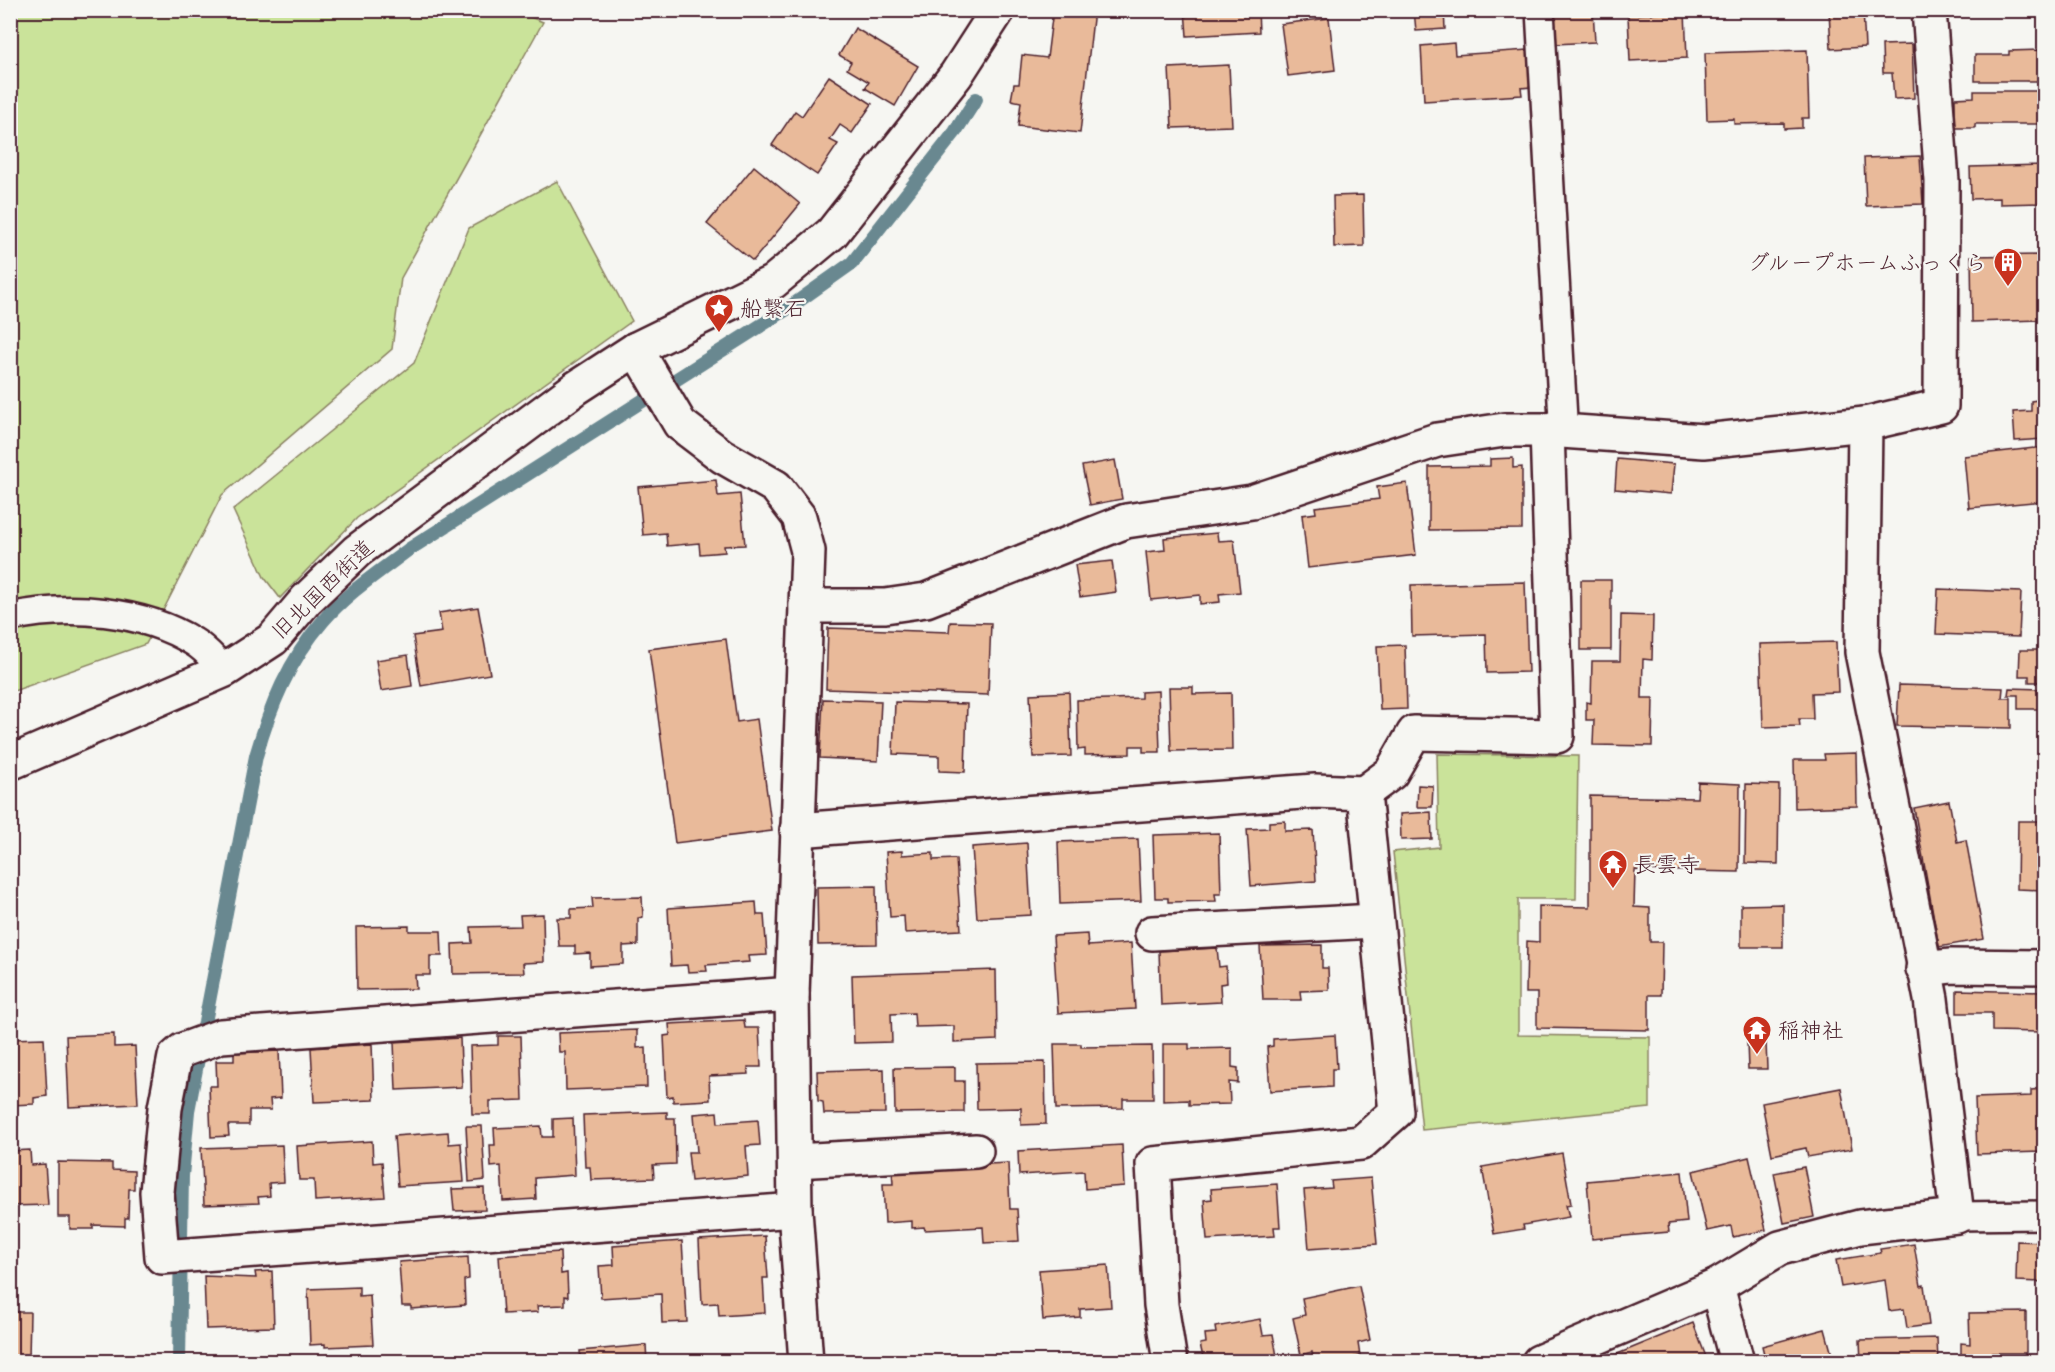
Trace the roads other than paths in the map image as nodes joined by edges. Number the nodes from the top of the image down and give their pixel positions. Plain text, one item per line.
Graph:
1 (998, 10) edge
2 (1540, 10) edge
3 (1929, 10) edge
4 (643, 361) junction
5 (1865, 424) junction
6 (1547, 430) junction
7 (806, 606) junction
8 (10, 617) edge
9 (225, 670) junction
10 (10, 763) edge
11 (1364, 793) junction
12 (797, 830) junction
13 (1375, 921) junction
14 (1152, 933) dead end
15 (2044, 967) edge
16 (1923, 969) junction
17 (792, 994) junction
18 (976, 1151) dead end
19 (795, 1161) junction
20 (795, 1210) junction
21 (2044, 1215) edge
22 (1957, 1216) junction
23 (1717, 1286) junction
24 (806, 1362) edge
25 (1170, 1362) edge
26 (1539, 1362) edge
27 (1737, 1362) edge

1 - 4 street, 旧北国西街道
2 - 6 lane
3 - 5 street
4 - 7 street
4 - 9 street, 旧北国西街道
5 - 6 street
5 - 16 street
6 - 7 street
6 - 11 street
7 - 12 street
8 - 9 lane
9 - 10 street, 旧北国西街道
11 - 12 street
11 - 13 street
12 - 17 street
13 - 14 street
13 - 25 street
15 - 16 street
16 - 22 street
17 - 19 street
17 - 20 street
18 - 19 street
19 - 20 street
20 - 24 street
21 - 22 lane
22 - 23 street
23 - 26 street
23 - 27 street

